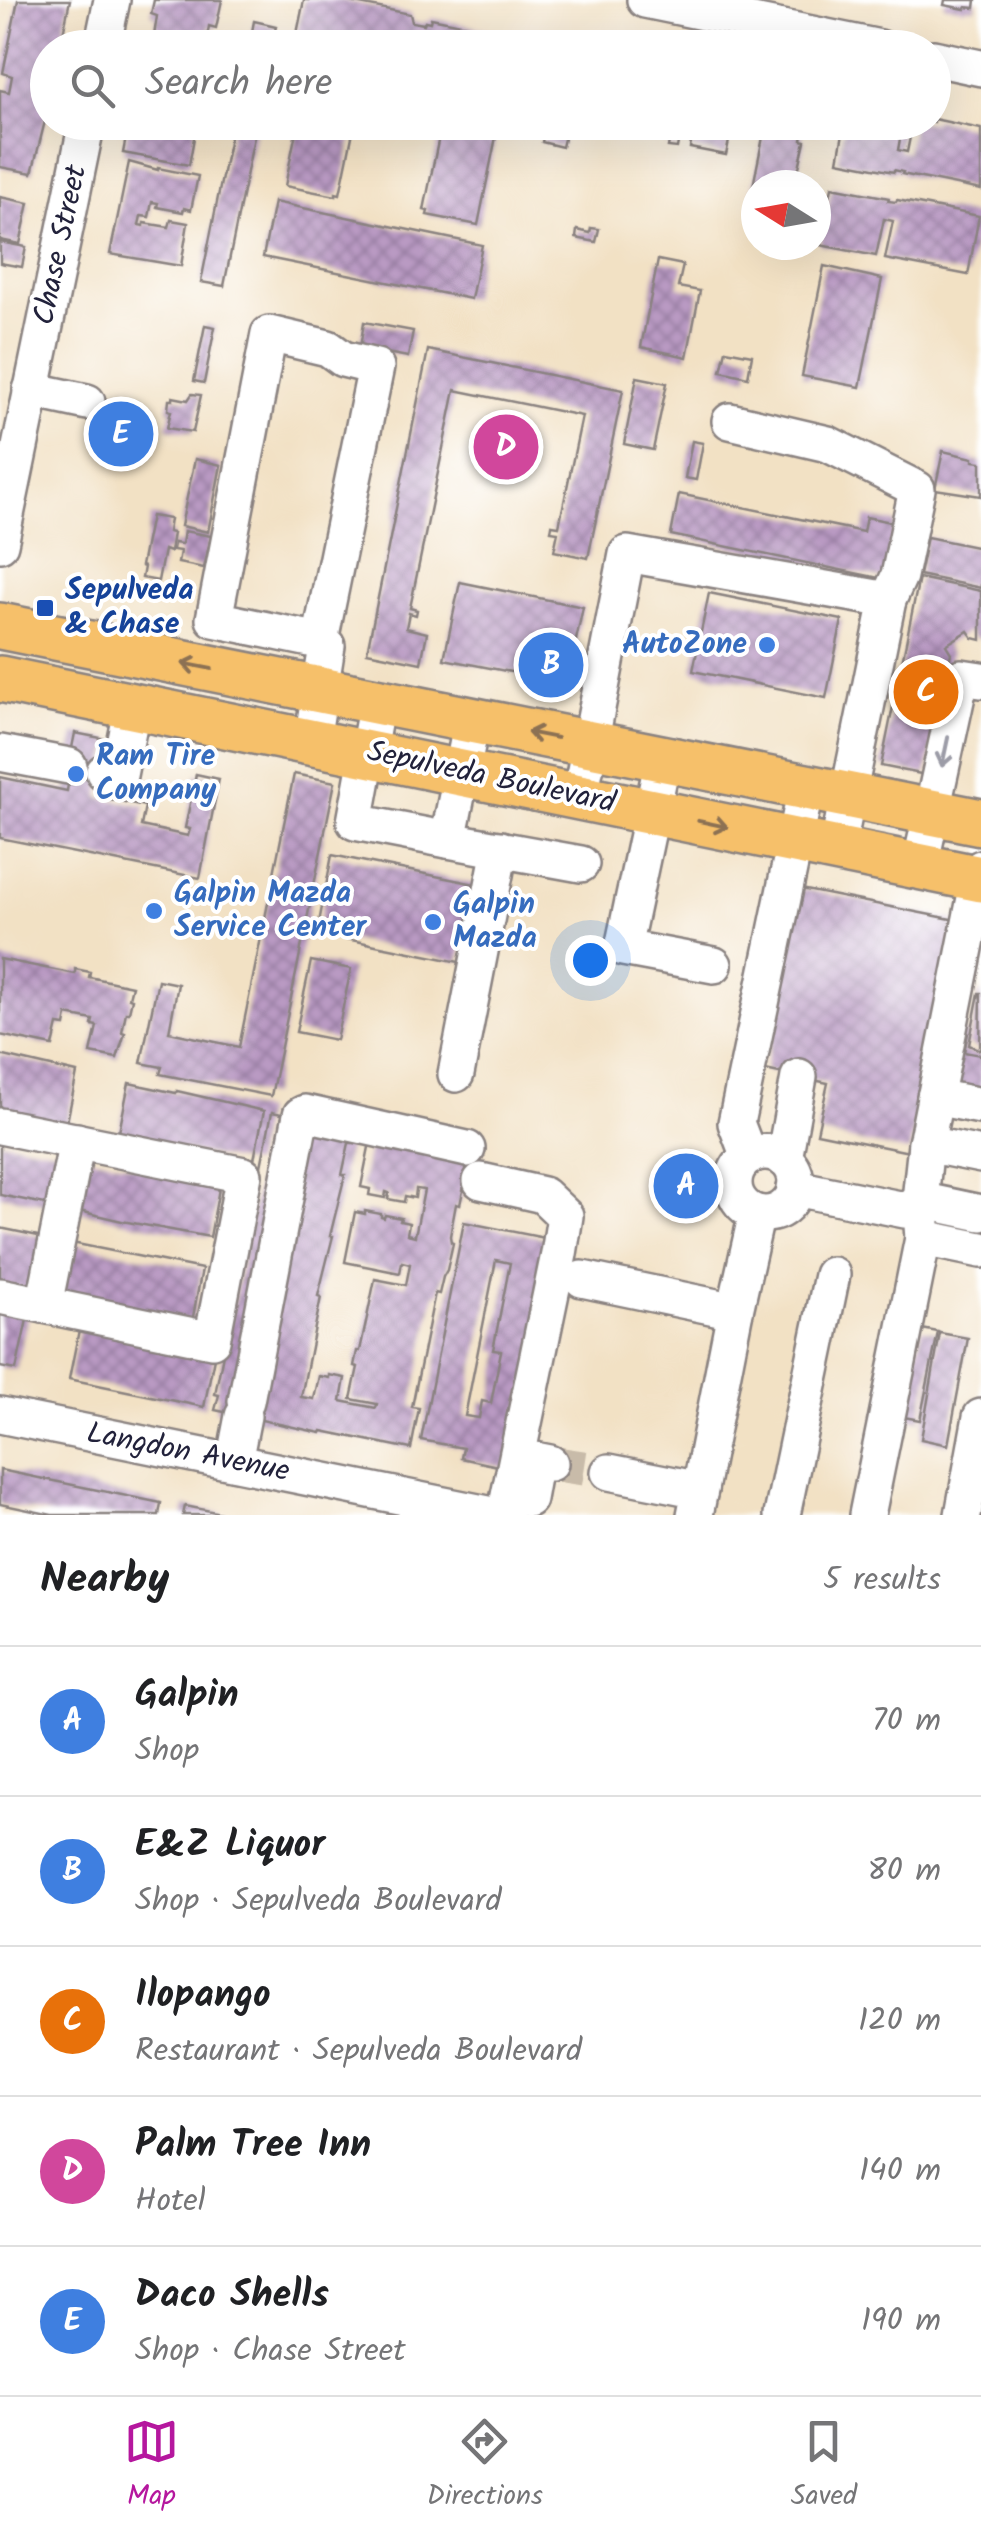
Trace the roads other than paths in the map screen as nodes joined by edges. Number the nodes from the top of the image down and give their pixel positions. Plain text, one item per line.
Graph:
1 (112, 0) edge
2 (646, 0) edge
3 (106, 30) edge
4 (792, 30) edge
5 (951, 62) edge
6 (981, 68) edge
7 (82, 140) edge
8 (31, 390) junction
9 (87, 402) dead end
10 (730, 421) dead end
11 (0, 544) edge
12 (888, 600) junction
13 (0, 626) edge
14 (261, 629) junction
15 (320, 641) junction
16 (254, 677) junction
17 (0, 678) edge
18 (981, 680) edge
19 (321, 690) junction
20 (377, 702) junction
21 (132, 705) junction
22 (472, 721) junction
23 (242, 727) junction
24 (312, 742) junction
25 (590, 744) junction
26 (0, 753) edge
27 (367, 753) junction
28 (662, 759) junction
29 (69, 766) dead end
30 (104, 772) dead end
31 (461, 772) junction
32 (828, 792) junction
33 (580, 796) junction
34 (651, 811) junction
35 (932, 812) junction
36 (981, 822) edge
37 (448, 840) junction
38 (816, 845) junction
39 (500, 849) junction
40 (581, 864) dead end
41 (920, 866) junction
42 (980, 875) edge
43 (714, 965) dead end
44 (456, 1074) dead end
45 (799, 1077) dead end
46 (934, 1097) junction
47 (981, 1106) edge
48 (0, 1126) edge
49 (77, 1142) junction
50 (926, 1144) junction
51 (981, 1154) edge
52 (776, 1168) junction
53 (920, 1200) junction
54 (758, 1213) junction
55 (981, 1213) edge
56 (923, 1238) junction
57 (981, 1250) edge
58 (832, 1275) dead end
59 (582, 1280) dead end
60 (0, 1296) edge
61 (44, 1305) junction
62 (736, 1311) junction
63 (0, 1414) edge
64 (981, 1417) edge
65 (234, 1462) junction
66 (550, 1462) dead end
67 (609, 1472) tunnel mouth
68 (698, 1502) edge
69 (493, 1515) edge
70 (505, 1515) edge
71 (525, 1515) edge
72 (782, 1515) edge
73 (867, 1515) edge
74 (963, 1515) edge

1 - 3 street
2 - 4 street
5 - 6 street
7 - 8 street, Chase Street
8 - 9 street
8 - 11 street, Chase Street
10 - 12 street
12 - 25 street
12 - 32 street
16 -> 13 main road, Sepulveda Boulevard
14 - 15 street
14 - 15 street
14 - 16 street
15 - 19 street
16 - 19 main road, Sepulveda Boulevard
16 - 23 street
17 - 21 main road, Sepulveda Boulevard
18 -> 35 street
19 - 20 main road, Sepulveda Boulevard
19 - 24 street
20 - 22 main road, Sepulveda Boulevard
20 - 27 street
21 - 23 main road, Sepulveda Boulevard
21 - 30 street
25 -> 22 main road, Sepulveda Boulevard
22 - 31 street
23 - 24 main road, Sepulveda Boulevard
24 - 27 main road, Sepulveda Boulevard
25 - 28 main road, Sepulveda Boulevard
25 - 33 street
26 - 29 street
27 - 31 main road, Sepulveda Boulevard
27 - 37 street
28 - 32 main road, Sepulveda Boulevard
28 - 34 street
31 - 33 main road, Sepulveda Boulevard
31 - 37 street
32 - 35 main road, Sepulveda Boulevard
32 - 38 street
33 - 34 main road, Sepulveda Boulevard
34 -> 38 main road, Sepulveda Boulevard
34 - 43 street
35 - 36 main road, Sepulveda Boulevard
35 - 41 street
37 - 39 street
38 - 41 main road, Sepulveda Boulevard
38 - 52 street
39 - 40 street
39 - 44 street
41 - 42 main road, Sepulveda Boulevard
42 - 46 street
45 - 52 street
46 - 47 street
46 - 50 street
48 - 49 street
49 - 61 street
49 - 61 street
50 - 51 street
50 - 53 street
52 - 53 street
52 - 54 street
52 - 54 street
53 - 55 street
53 - 56 street
54 - 62 street
56 - 57 street
56 - 73 street
58 - 72 street
59 - 62 street
60 - 61 street
62 - 68 street
63 - 65 street, Langdon Avenue
64 - 74 street
65 - 69 street, Langdon Avenue
65 - 70 street
66 - 71 street
67 - 68 street

